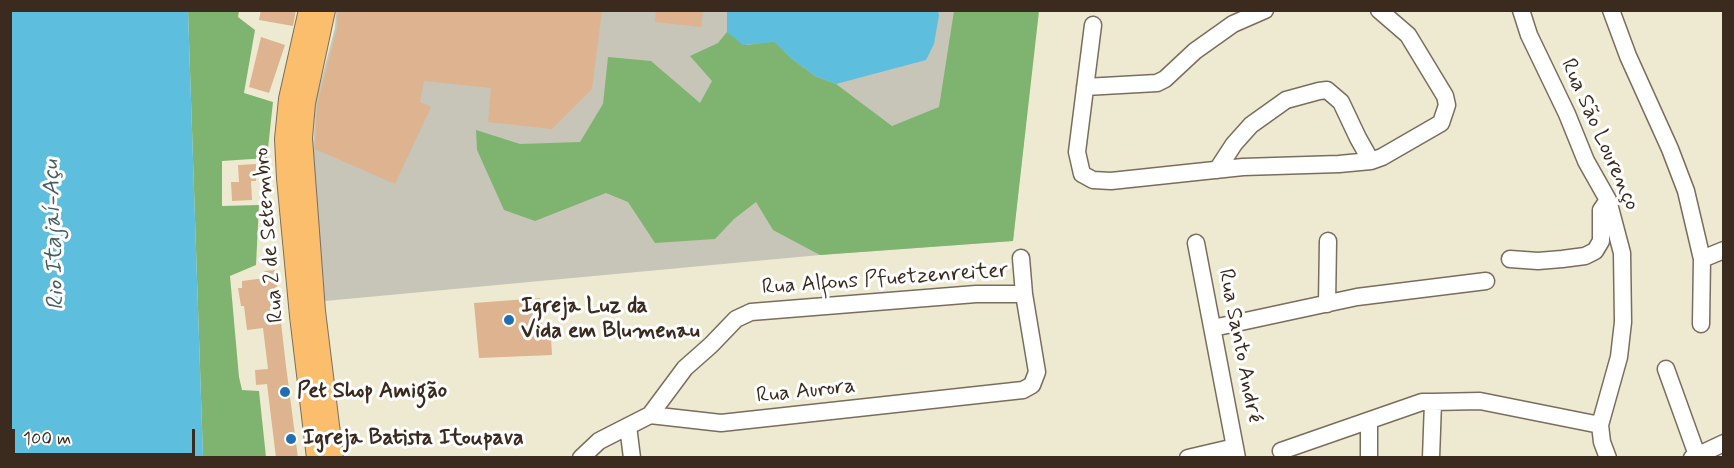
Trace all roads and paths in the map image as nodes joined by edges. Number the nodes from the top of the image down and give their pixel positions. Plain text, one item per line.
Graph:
1 (309, 10) edge
2 (325, 10) edge
3 (1265, 10) edge
4 (1379, 10) edge
5 (1521, 10) edge
6 (1611, 10) edge
7 (1229, 17) edge
8 (1093, 25) dead end
9 (1085, 87) junction
10 (1371, 161) junction
11 (1216, 170) junction
12 (1608, 200) junction
13 (1328, 241) dead end
14 (1196, 243) dead end
15 (1724, 250) edge
16 (1021, 258) dead end
17 (1510, 259) dead end
18 (1702, 259) junction
19 (1486, 281) dead end
20 (1024, 294) junction
21 (1328, 304) junction
22 (1701, 324) dead end
23 (1213, 328) junction
24 (1666, 369) dead end
25 (1433, 402) junction
26 (650, 416) junction
27 (1369, 421) junction
28 (1600, 425) junction
29 (628, 426) junction
30 (1724, 443) edge
31 (1281, 451) dead end
32 (1236, 452) edge
33 (1694, 456) edge
34 (317, 458) edge
35 (333, 458) edge
36 (581, 458) edge
37 (632, 458) edge
38 (1188, 458) edge
39 (1369, 458) edge
40 (1431, 458) edge
41 (1608, 458) edge

1 - 34 main road, Rua 2 de Setembro
2 - 35 main road, Rua 2 de Setembro
3 - 7 street
4 - 10 street
5 - 12 street, Rua São Lourenço
6 - 18 street
7 - 9 street
8 - 9 street
9 - 11 street
10 - 11 street
10 - 11 street
12 - 17 street
12 - 28 street, Rua São Lourenço
13 - 21 street
14 - 23 street, Rua Santo André
15 - 18 street
16 - 20 street
18 - 22 street
19 - 21 street
20 - 26 street, Rua Alfons Pfuetzenreiter
20 - 26 street, Rua Aurora
21 - 23 street
23 - 32 street, Rua Santo André
24 - 33 street
25 - 27 street
25 - 28 street
25 - 40 street
26 - 29 street
27 - 31 street
27 - 39 street
28 - 41 street, Rua São Lourenço
29 - 36 street
29 - 37 street
30 - 33 street
32 - 38 street

